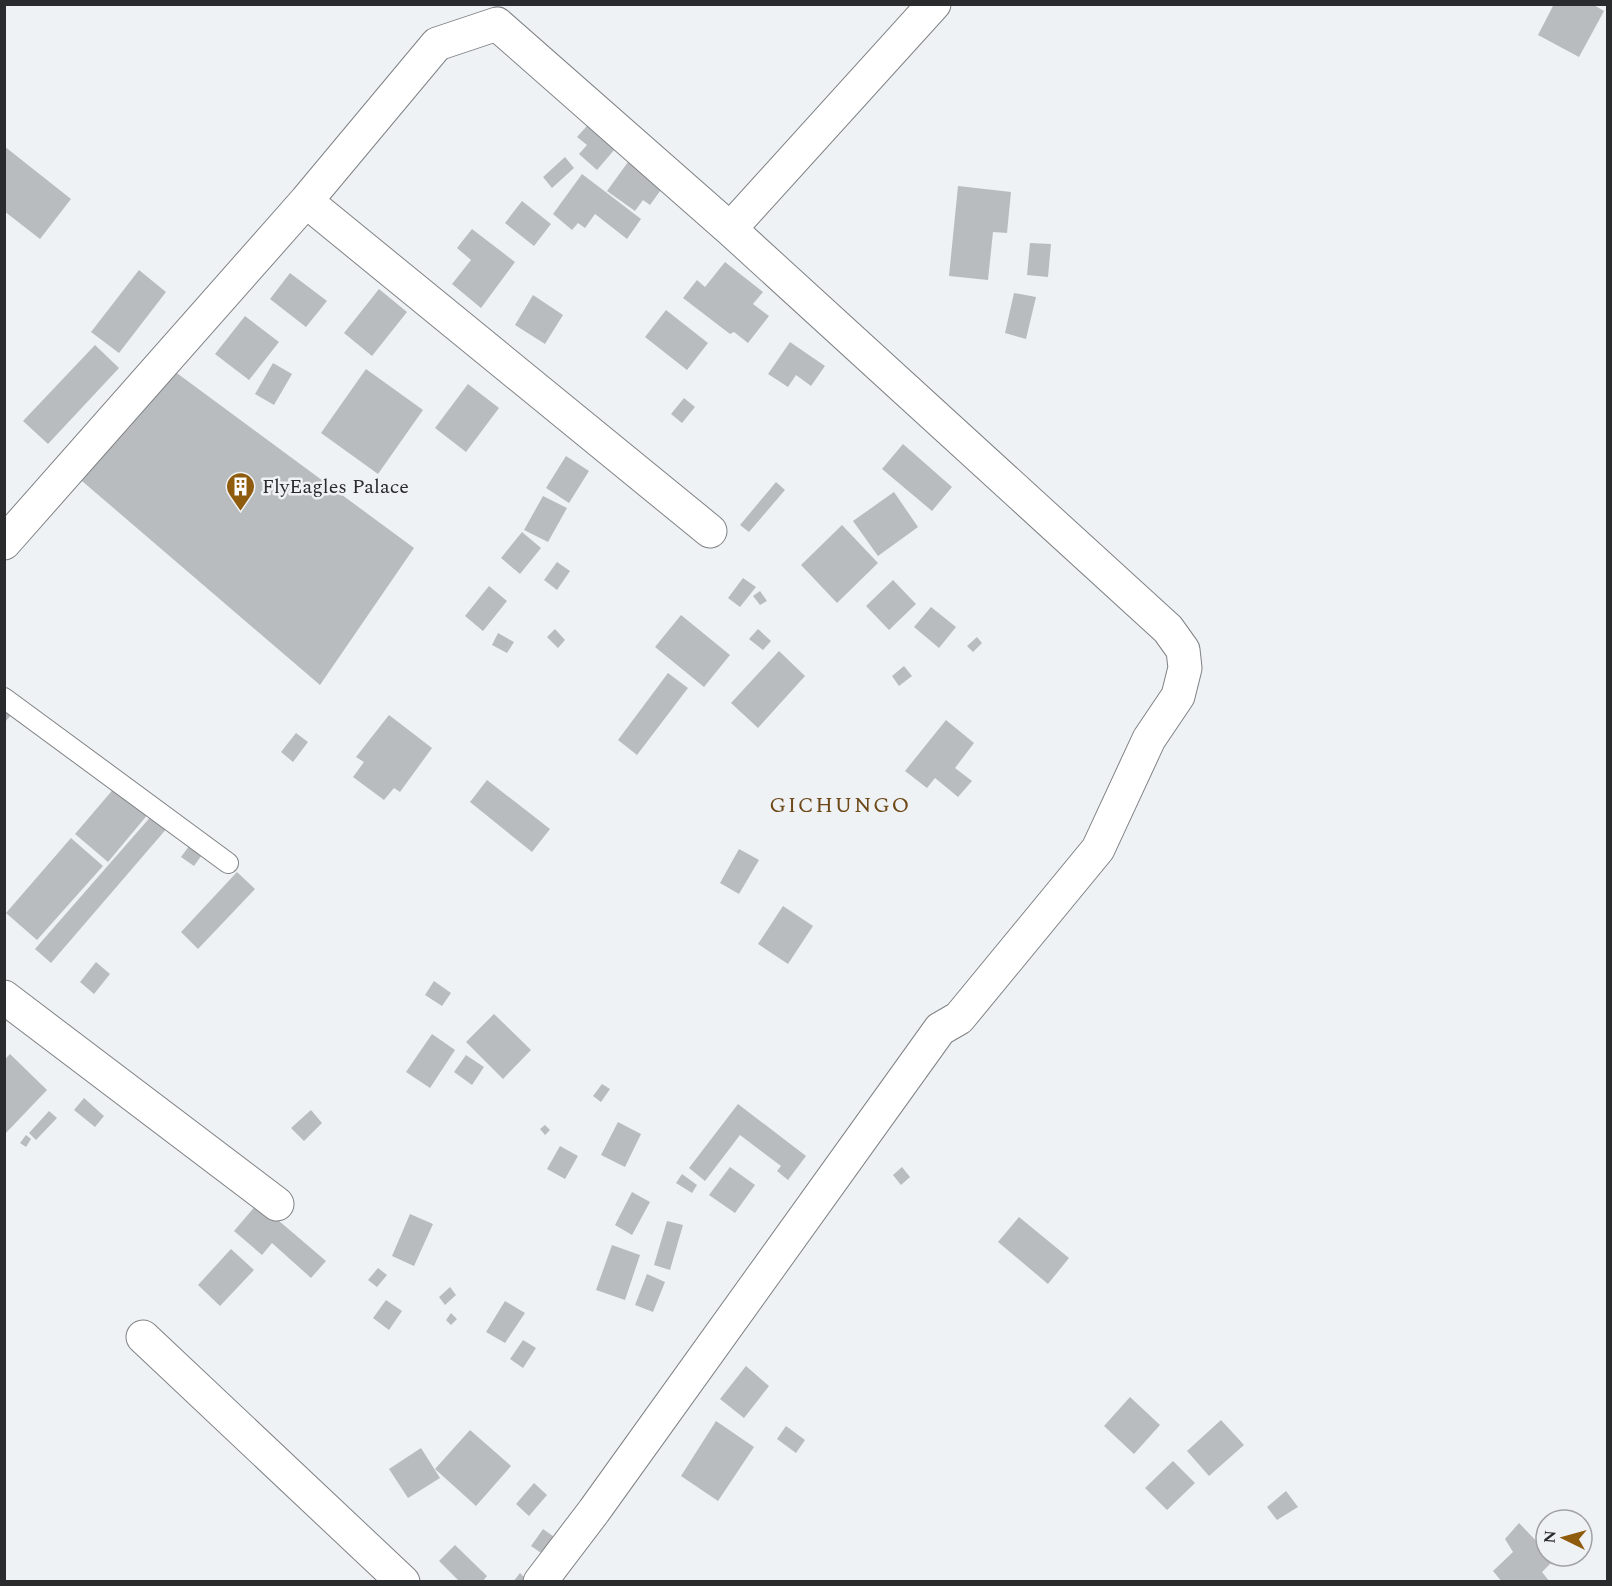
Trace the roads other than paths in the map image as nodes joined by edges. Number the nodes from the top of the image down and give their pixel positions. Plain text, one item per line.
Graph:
1 (934, 4) edge
2 (306, 201) junction
3 (730, 229) junction
4 (710, 531) dead end
5 (4, 543) edge
6 (4, 698) edge
7 (228, 863) dead end
8 (4, 997) edge
9 (277, 1204) dead end
10 (143, 1337) dead end
11 (403, 1581) edge
12 (540, 1581) edge

1 - 3 street
2 - 3 street
2 - 4 street
2 - 5 street
3 - 12 street
6 - 7 lane
8 - 9 street
10 - 11 street

